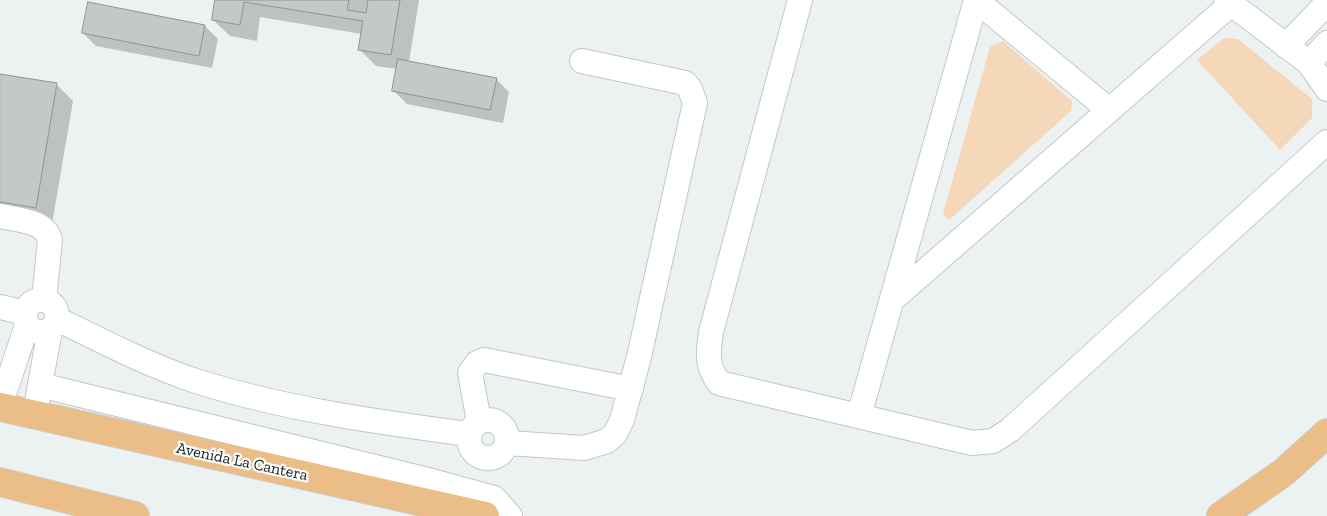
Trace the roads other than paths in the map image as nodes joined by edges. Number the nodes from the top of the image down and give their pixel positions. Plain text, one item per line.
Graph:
1 (800, 0) edge
2 (977, 1) edge
3 (1229, 2) edge
4 (1327, 3) edge
5 (1327, 43) edge
6 (1286, 46) junction
7 (582, 61) dead end
8 (1309, 63) junction
9 (1327, 89) edge
10 (1109, 110) junction
11 (1327, 142) edge
12 (0, 216) edge
13 (893, 299) junction
14 (0, 307) edge
15 (41, 318) junction
16 (40, 385) junction
17 (631, 389) junction
18 (0, 407) edge
19 (35, 415) junction
20 (859, 416) junction
21 (474, 428) junction
22 (1327, 433) edge
23 (0, 482) edge
24 (135, 516) edge
25 (484, 516) edge
26 (510, 516) edge
27 (1221, 516) edge

1 - 20 street
2 - 10 street
2 - 13 street
3 - 6 street
3 - 10 street
4 - 6 street
5 - 8 street
6 - 8 street
7 - 17 street
8 - 9 street
10 - 13 street
11 - 20 street
12 - 15 street
13 - 20 street
14 - 15 street
15 - 16 street
15 - 18 street
15 - 21 street
16 - 19 street
16 - 26 street
17 - 21 street
17 - 21 street
18 - 19 main road, Avenida La Cantera
19 - 25 main road, Avenida La Cantera
22 - 27 main road
23 - 24 main road

